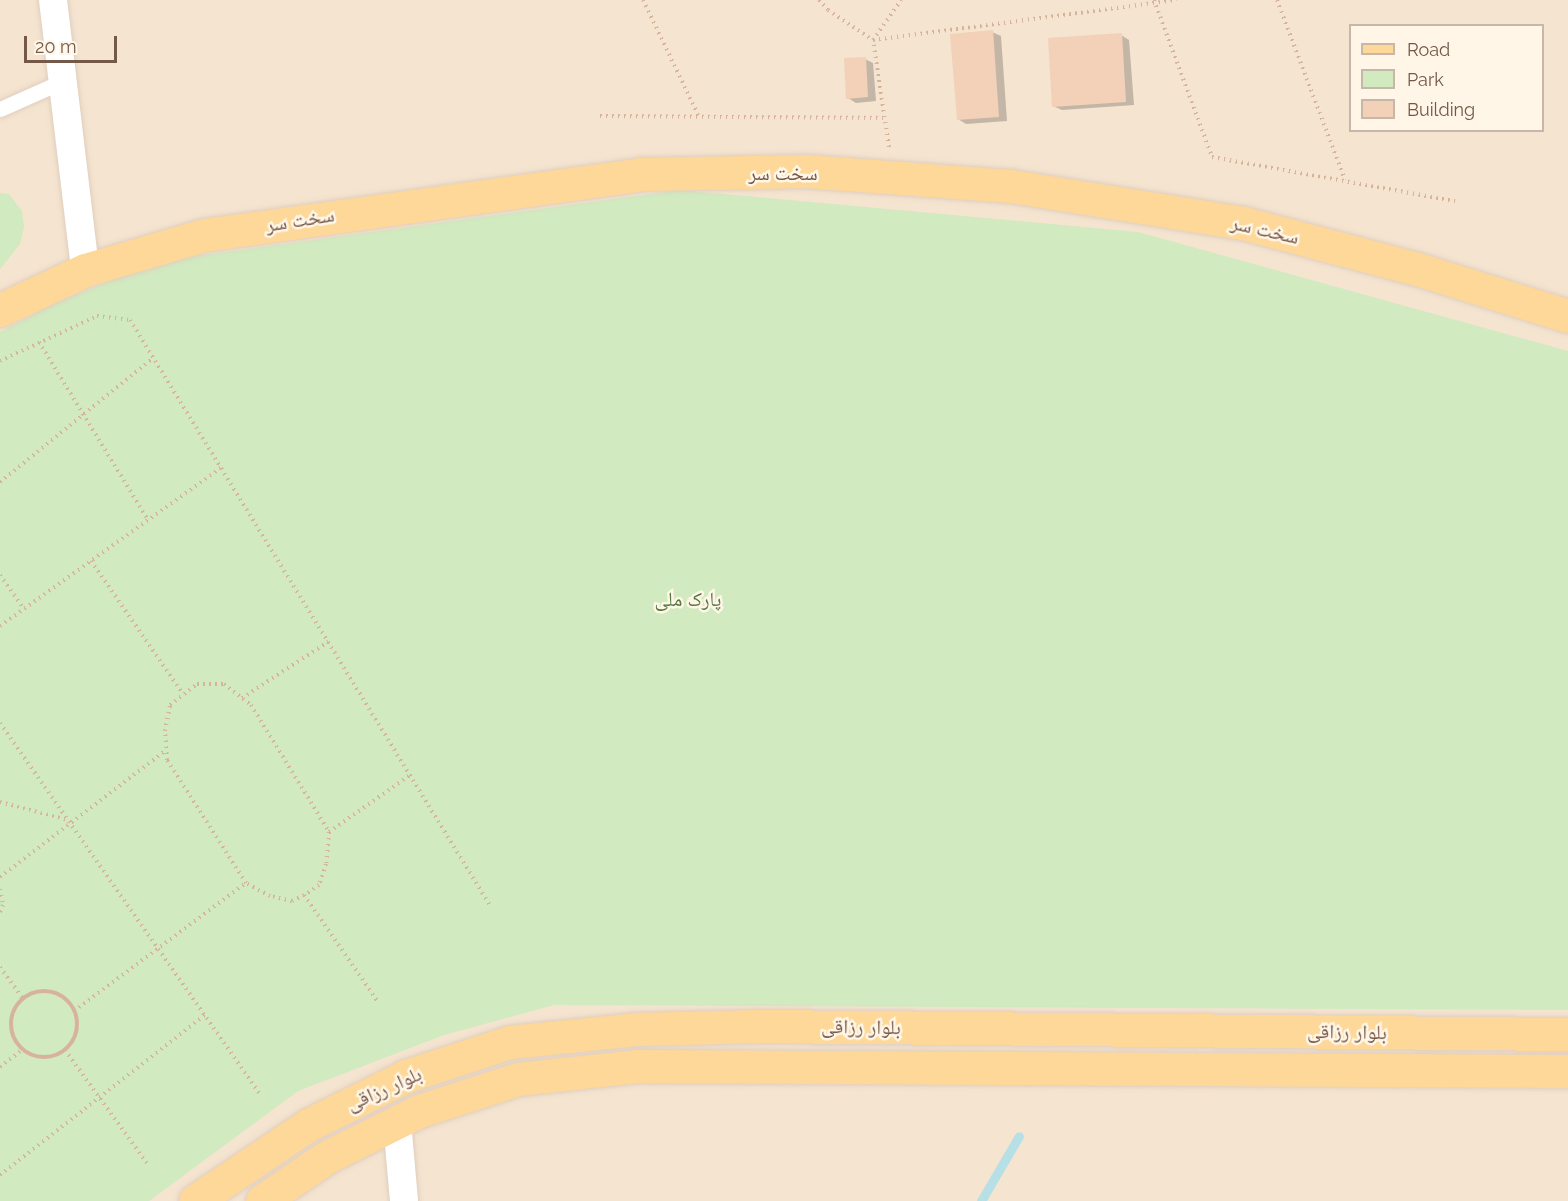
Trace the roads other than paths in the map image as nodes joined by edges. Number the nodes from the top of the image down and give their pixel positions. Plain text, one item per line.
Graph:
1 (53, 0) edge
2 (63, 81) junction
3 (0, 109) edge
4 (85, 270) junction
5 (0, 310) edge
6 (1568, 316) edge
7 (1425, 1033) junction
8 (1568, 1034) edge
9 (1423, 1070) junction
10 (1568, 1071) edge
11 (397, 1122) junction
12 (195, 1201) edge
13 (262, 1201) edge
14 (404, 1201) edge

1 - 2 street
2 - 3 lane
2 - 4 street
4 - 5 main road, سخت سر
4 - 6 main road, سخت سر
7 - 8 main road, بلوار رزاقی
7 - 9 main road
7 - 12 main road, بلوار رزاقی
9 - 10 main road, بلوار رزاقی
9 - 11 main road, بلوار رزاقی
11 - 13 main road, بلوار رزاقی
11 - 14 street

